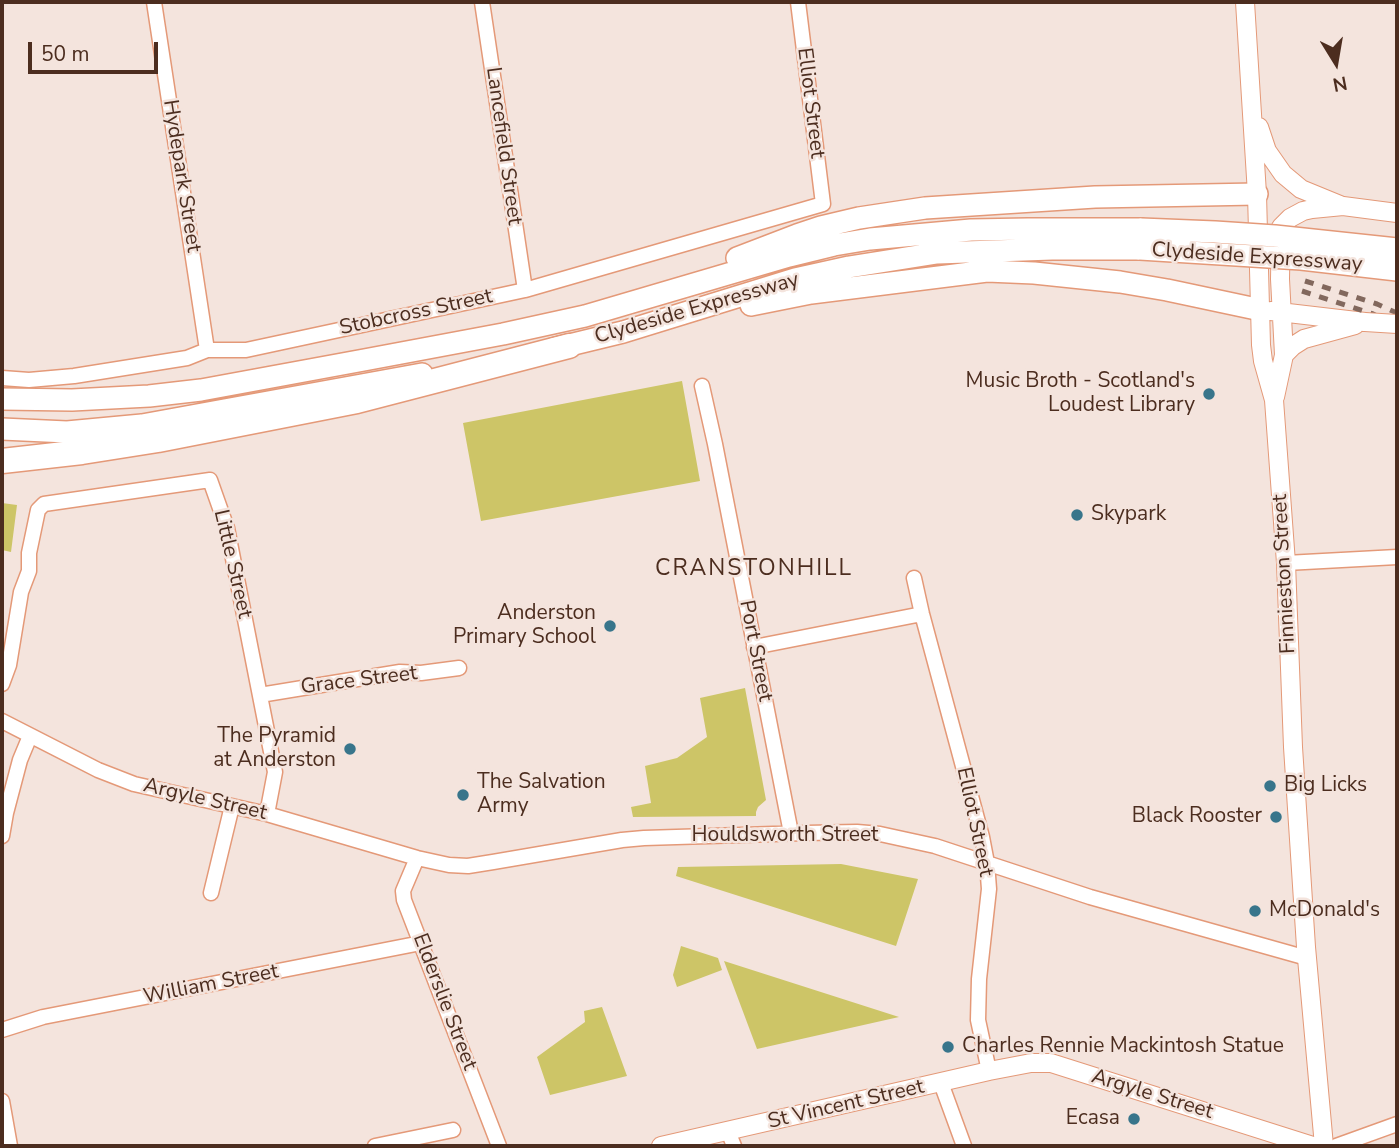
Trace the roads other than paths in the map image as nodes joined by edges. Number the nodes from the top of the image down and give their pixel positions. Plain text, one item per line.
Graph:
1 (154, 2) edge
2 (482, 2) edge
3 (797, 2) edge
4 (1245, 2) edge
5 (1252, 109) junction
6 (1257, 194) junction
7 (823, 204) joint
8 (1343, 206) junction
9 (1397, 213) edge
10 (1141, 239) junction
11 (1397, 249) edge
12 (1397, 270) edge
13 (525, 290) junction
14 (1272, 311) junction
15 (585, 316) junction
16 (1365, 322) junction
17 (1397, 324) edge
18 (623, 332) junction
19 (569, 346) junction
20 (207, 350) junction
21 (1284, 355) junction
22 (2, 378) edge
23 (702, 386) dead end
24 (2, 399) edge
25 (1274, 400) junction
26 (2, 429) edge
27 (2, 461) edge
28 (1397, 557) edge
29 (1286, 564) junction
30 (914, 578) dead end
31 (922, 614) junction
32 (754, 647) junction
33 (458, 668) dead end
34 (2, 684) edge
35 (260, 695) junction
36 (2, 721) edge
37 (30, 736) junction
38 (232, 806) junction
39 (4, 812) edge
40 (267, 814) junction
41 (791, 833) junction
42 (2, 836) edge
43 (417, 858) junction
44 (987, 863) junction
45 (211, 893) dead end
46 (421, 943) junction
47 (1307, 958) junction
48 (2, 1030) edge
49 (989, 1071) junction
50 (942, 1083) junction
51 (2, 1101) edge
52 (1397, 1124) edge
53 (453, 1130) dead end
54 (731, 1139) edge
55 (10, 1146) edge
56 (375, 1146) edge
57 (499, 1146) edge
58 (661, 1146) edge
59 (964, 1146) edge
60 (1312, 1146) edge
61 (1324, 1146) edge
62 (1336, 1146) edge

1 - 20 street, Hydepark Street
2 - 13 street, Lancefield Street
3 - 7 street, Elliot Street
4 - 5 street, Finnieston Street
5 - 6 street, Finnieston Street
5 - 8 street
6 - 14 street, Finnieston Street
6 - 15 main road
7 - 13 street, Stobcross Street
8 - 9 street
8 - 14 street
10 - 11 main road, Clydeside Expressway, bridge
10 - 12 main road, Clydeside Expressway, bridge
10 - 15 main road, Clydeside Expressway
10 - 18 main road, Clydeside Expressway
13 - 20 street, Stobcross Street
14 - 16 street
14 - 18 main road
14 - 21 street
14 - 25 street, Finnieston Street
15 - 24 main road, Clydeside Expressway
16 - 17 street, bridge
16 - 21 street
18 - 19 main road, Clydeside Expressway
19 - 26 main road, Clydeside Expressway
19 - 27 highway
20 - 22 street, Stobcross Street
21 - 25 street
23 - 32 street, Port Street
25 - 29 street, Finnieston Street
28 - 29 street
29 - 47 street, Finnieston Street
30 - 31 street, Elliot Street
31 - 32 street
31 - 44 street, Elliot Street
32 - 41 street, Port Street
33 - 35 street, Grace Street
34 - 35 street, Little Street
35 - 40 street, Little Street
36 - 37 street, Argyle Street
37 - 38 street, Argyle Street
37 - 39 street
38 - 40 street, Argyle Street
38 - 45 street
39 - 42 street
40 - 43 street, Argyle Street
41 - 43 street, Houldsworth Street
41 - 44 street, Houldsworth Street
43 - 46 street, Elderslie Street
44 - 47 street, Houldsworth Street
44 - 49 street, Elliot Street
46 - 48 street, William Street
46 - 57 street, Elderslie Street
47 - 61 street, Finnieston Street
49 - 50 street, St Vincent Street
49 - 60 street, Argyle Street
50 - 54 street, St Vincent Street
50 - 59 street
51 - 55 street
52 - 62 street
53 - 56 street
54 - 58 street, St Vincent Street

